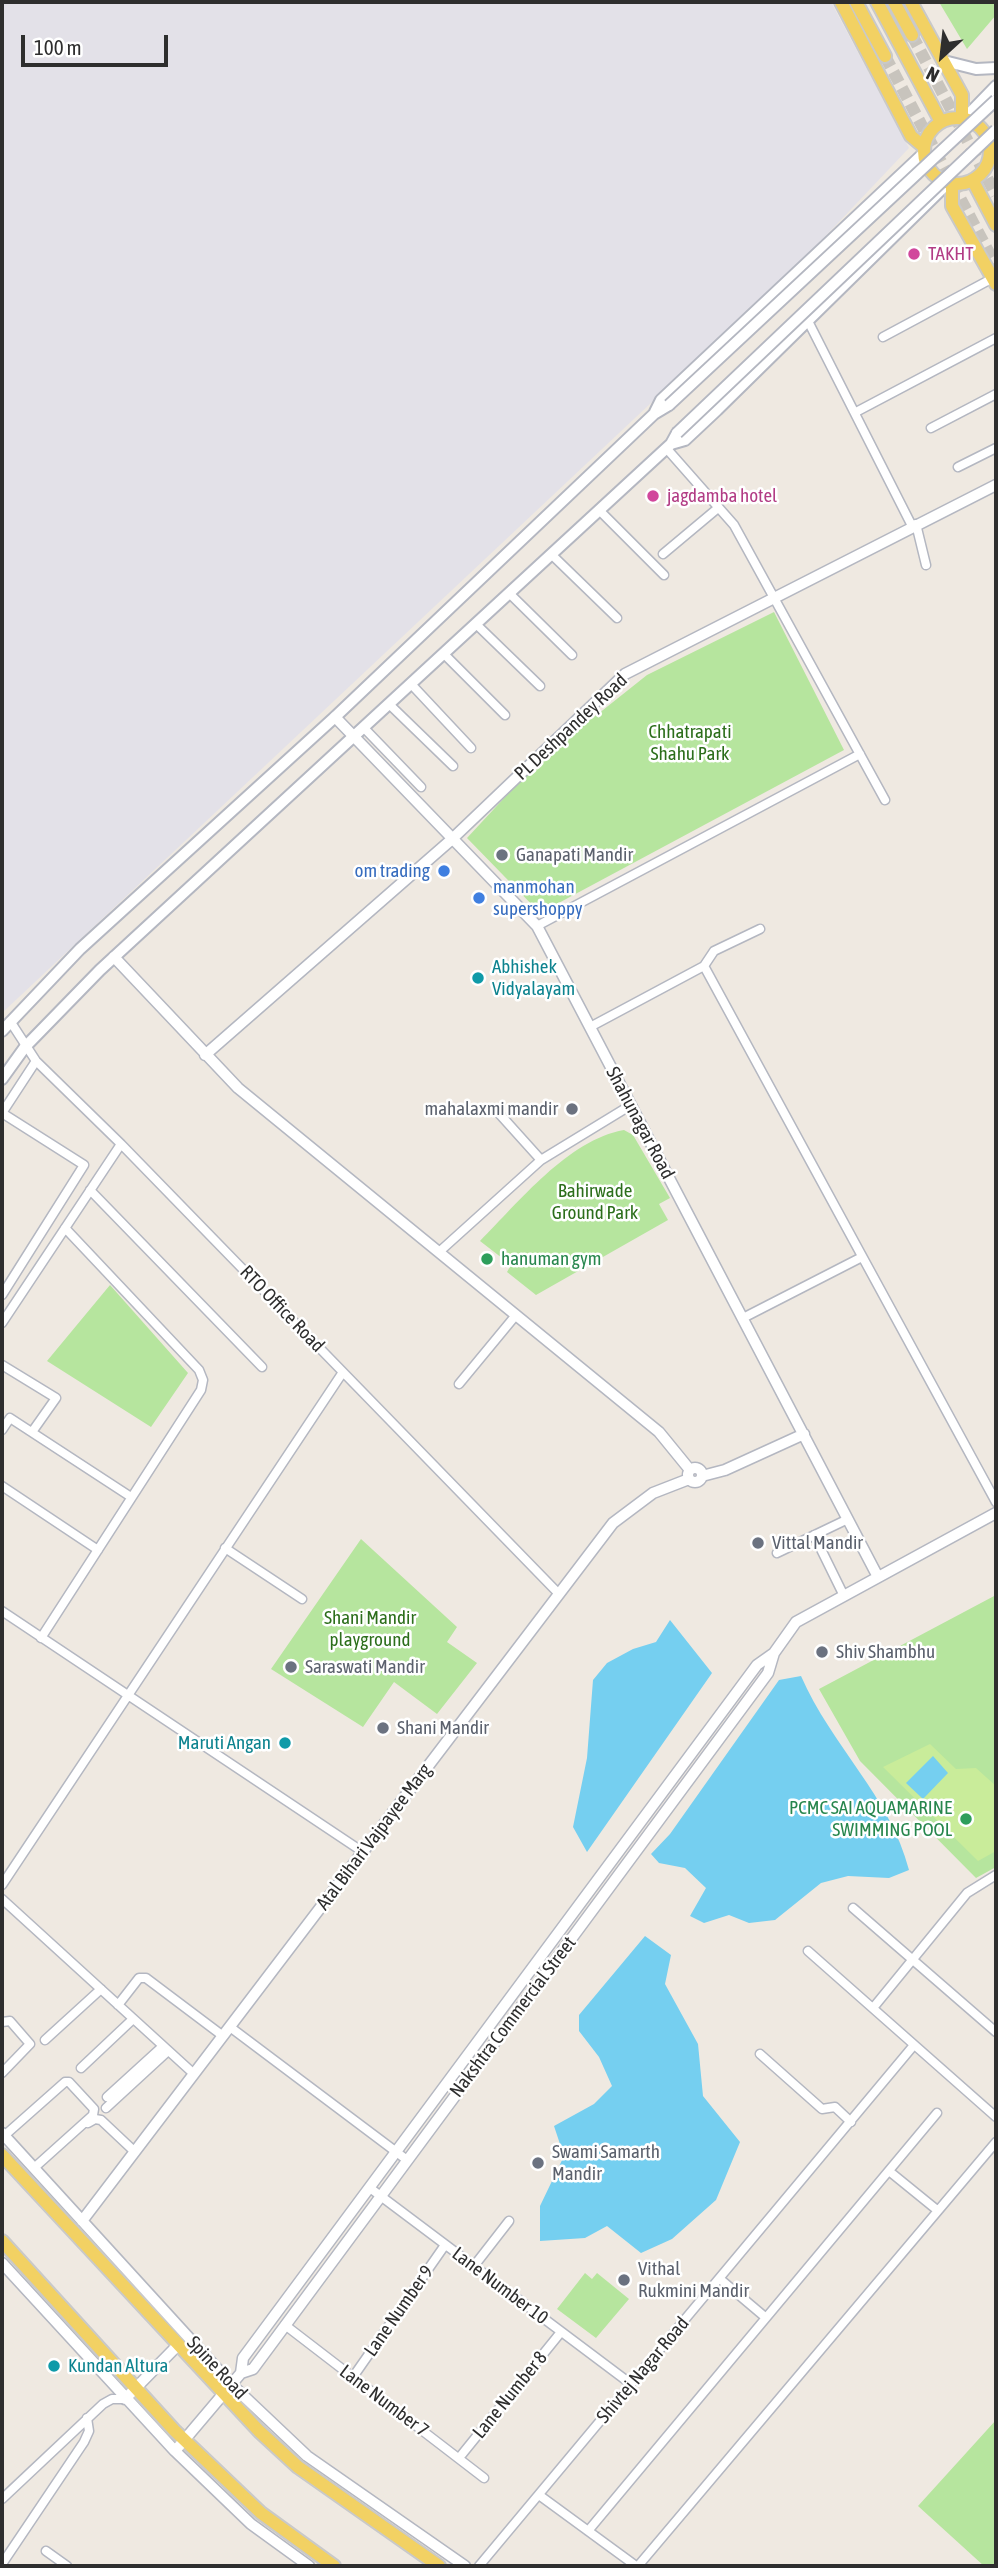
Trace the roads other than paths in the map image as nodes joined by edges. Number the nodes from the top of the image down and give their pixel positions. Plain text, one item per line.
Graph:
1 (841, 2) edge
2 (856, 2) edge
3 (877, 2) edge
4 (894, 2) edge
5 (911, 2) edge
6 (912, 35) tunnel mouth
7 (885, 56) tunnel mouth
8 (944, 61) junction
9 (996, 68) edge
10 (996, 86) edge
11 (996, 100) edge
12 (963, 118) junction
13 (941, 122) junction
14 (996, 130) edge
15 (924, 150) junction
16 (993, 155) edge
17 (972, 181) junction
18 (950, 184) junction
19 (996, 225) edge
20 (995, 281) edge
21 (809, 323) junction
22 (883, 337) dead end
23 (996, 338) edge
24 (996, 394) edge
25 (856, 412) junction
26 (654, 414) junction
27 (931, 428) dead end
28 (669, 446) junction
29 (996, 448) edge
30 (958, 467) dead end
31 (996, 485) edge
32 (718, 508) junction
33 (600, 511) junction
34 (914, 525) junction
35 (663, 554) dead end
36 (552, 555) junction
37 (926, 565) dead end
38 (664, 575) dead end
39 (510, 594) junction
40 (773, 598) junction
41 (617, 618) dead end
42 (477, 625) junction
43 (445, 655) junction
44 (572, 655) dead end
45 (412, 685) junction
46 (540, 686) dead end
47 (390, 705) junction
48 (505, 715) dead end
49 (335, 718) junction
50 (365, 729) junction
51 (355, 739) junction
52 (471, 748) dead end
53 (860, 754) junction
54 (453, 766) dead end
55 (421, 787) dead end
56 (885, 800) dead end
57 (451, 840) junction
58 (537, 926) junction
59 (760, 929) dead end
60 (114, 957) junction
61 (704, 966) junction
62 (10, 1021) junction
63 (590, 1027) junction
64 (2, 1031) edge
65 (25, 1047) junction
66 (205, 1055) junction
67 (36, 1061) junction
68 (2, 1079) edge
69 (631, 1105) junction
70 (496, 1110) dead end
71 (121, 1144) junction
72 (541, 1160) junction
73 (90, 1190) junction
74 (65, 1228) junction
75 (439, 1252) junction
76 (862, 1256) junction
77 (2, 1295) edge
78 (516, 1315) junction
79 (743, 1318) junction
80 (2, 1323) edge
81 (2, 1365) edge
82 (262, 1367) dead end
83 (343, 1371) junction
84 (459, 1384) dead end
85 (2, 1430) edge
86 (32, 1432) junction
87 (804, 1434) junction
88 (689, 1475) junction
89 (2, 1486) edge
90 (131, 1497) junction
91 (996, 1502) edge
92 (996, 1513) edge
93 (849, 1519) junction
94 (814, 1535) junction
95 (225, 1548) junction
96 (98, 1550) junction
97 (777, 1553) dead end
98 (878, 1577) junction
99 (559, 1594) junction
100 (844, 1596) junction
101 (302, 1599) dead end
102 (2, 1611) edge
103 (41, 1638) junction
104 (774, 1653) junction
105 (128, 1695) junction
106 (363, 1852) junction
107 (996, 1875) edge
108 (2, 1885) edge
109 (2, 1899) edge
110 (853, 1908) dead end
111 (808, 1951) dead end
112 (913, 1959) junction
113 (101, 1989) junction
114 (117, 2005) junction
115 (873, 2008) junction
116 (133, 2019) junction
117 (2, 2022) edge
118 (230, 2027) junction
119 (996, 2032) edge
120 (223, 2036) junction
121 (45, 2040) dead end
122 (914, 2045) junction
123 (165, 2048) junction
124 (760, 2053) dead end
125 (80, 2068) dead end
126 (2, 2073) edge
127 (194, 2074) junction
128 (107, 2097) dead end
129 (106, 2108) dead end
130 (937, 2113) dead end
131 (996, 2117) edge
132 (851, 2122) junction
133 (3, 2134) edge
134 (996, 2141) edge
135 (135, 2152) junction
136 (396, 2152) junction
137 (2, 2155) edge
138 (407, 2160) junction
139 (36, 2170) junction
140 (889, 2171) junction
141 (370, 2188) junction
142 (381, 2196) junction
143 (937, 2210) junction
144 (82, 2221) junction
145 (509, 2221) dead end
146 (2, 2241) edge
147 (445, 2245) junction
148 (2, 2263) edge
149 (474, 2266) junction
150 (720, 2279) junction
151 (765, 2317) junction
152 (285, 2325) junction
153 (561, 2332) junction
154 (177, 2346) junction
155 (241, 2373) junction
156 (353, 2377) junction
157 (631, 2384) junction
158 (232, 2385) junction
159 (136, 2388) junction
160 (223, 2396) junction
161 (125, 2399) junction
162 (87, 2418) junction
163 (184, 2440) junction
164 (174, 2451) junction
165 (459, 2458) junction
166 (484, 2478) dead end
167 (539, 2495) junction
168 (2, 2499) edge
169 (589, 2531) junction
170 (46, 2551) dead end
171 (2, 2564) edge
172 (67, 2566) edge
173 (309, 2566) edge
174 (334, 2566) edge
175 (439, 2566) edge
176 (465, 2566) edge
177 (479, 2566) edge
178 (637, 2566) edge

1 - 15 main road
2 - 7 main road
3 - 13 main road
4 - 6 main road
5 - 8 main road
8 - 9 main road
8 - 12 main road
10 - 12 main road
11 - 26 main road, bridge
12 - 13 main road
12 - 16 main road
13 - 15 main road
14 - 28 main road, bridge
15 - 18 main road
15 - 26 main road
16 - 17 main road
17 - 18 main road
17 - 19 main road
18 - 20 main road
18 - 21 main road
20 - 22 street
21 - 25 street
21 - 28 main road
23 - 25 street
24 - 27 street
25 - 34 street
26 - 49 main road
28 - 32 street
28 - 33 main road
29 - 30 street
31 - 34 street, PL Deshpandey Road
32 - 35 street
32 - 40 street
33 - 36 main road
33 - 38 street
34 - 37 street
34 - 40 street, PL Deshpandey Road
36 - 39 main road
36 - 41 street
39 - 42 main road
39 - 44 street
40 - 53 street
40 - 57 street, PL Deshpandey Road
42 - 43 main road
42 - 46 street
43 - 45 main road
43 - 48 street
45 - 47 main road
45 - 52 street
47 - 50 main road
47 - 54 street
49 - 51 street, Shahunagar Road
49 - 62 main road
50 - 51 main road
50 - 55 street
51 - 57 street, Shahunagar Road
51 - 60 main road
53 - 56 street
53 - 58 street
57 - 58 street, Shahunagar Road
57 - 66 street, PL Deshpandey Road
58 - 63 street, Shahunagar Road
59 - 61 street
60 - 65 main road
60 - 66 street
61 - 63 street
61 - 76 street
62 - 64 main road
62 - 65 street, RTO Office Road
63 - 69 street, Shahunagar Road
65 - 67 street, RTO Office Road
65 - 68 main road
66 - 75 street
67 - 71 street, RTO Office Road
67 - 77 street
69 - 72 street
69 - 79 street, Shahunagar Road
70 - 72 street
71 - 73 street
71 - 83 street, RTO Office Road
72 - 75 street
73 - 74 street
73 - 82 street
74 - 80 street
74 - 90 street
75 - 78 street
76 - 79 street
76 - 91 street
78 - 84 street
78 - 88 street
79 - 87 street, Shahunagar Road
81 - 86 street
83 - 95 street
83 - 99 street, RTO Office Road
85 - 86 street
86 - 90 street
87 - 88 street
87 - 93 street, Shahunagar Road
88 - 99 street, Atal Bihari Vajpayee Marg
89 - 96 street
90 - 96 street
92 - 98 street, Nakshtra Commercial Street
93 - 94 street
93 - 98 street, Shahunagar Road
94 - 97 street
94 - 100 street
95 - 101 street
95 - 105 street
96 - 103 street
98 - 100 street, Nakshtra Commercial Street
99 - 106 street, Atal Bihari Vajpayee Marg
100 - 104 street, Nakshtra Commercial Street
102 - 103 street
103 - 105 street
104 - 136 street, Nakshtra Commercial Street
104 - 138 street, Nakshtra Commercial Street
105 - 106 street
105 - 108 street
106 - 118 street, Atal Bihari Vajpayee Marg
107 - 112 street
109 - 113 street
110 - 112 street
111 - 115 street
112 - 115 street
112 - 119 street
113 - 114 street
113 - 121 street
114 - 116 street
114 - 120 street
115 - 122 street
116 - 123 street
116 - 125 street
117 - 126 street
118 - 120 street, Atal Bihari Vajpayee Marg
118 - 136 street
120 - 127 street, Atal Bihari Vajpayee Marg
122 - 131 street
122 - 132 street, Shivtej Nagar Road
123 - 127 street
123 - 128 street
123 - 129 street
124 - 132 street
127 - 135 street, Atal Bihari Vajpayee Marg
130 - 140 street
132 - 150 street, Shivtej Nagar Road
133 - 139 street, Spine Road
133 - 139 street
134 - 143 street
135 - 139 street
135 - 144 street, Atal Bihari Vajpayee Marg
136 - 138 street
136 - 141 street, Nakshtra Commercial Street
137 - 154 main road, Spine Road
138 - 142 street, Nakshtra Commercial Street
139 - 144 street, Spine Road
140 - 143 street
140 - 151 street
141 - 142 street, Lane Number 10
141 - 155 street, Nakshtra Commercial Street
142 - 147 street, Lane Number 10
142 - 152 street, Nakshtra Commercial Street
143 - 178 street
144 - 158 street, Spine Road
145 - 149 street
146 - 159 main road
147 - 149 street, Lane Number 10
147 - 156 street, Lane Number 9
148 - 161 street
149 - 153 street, Lane Number 10
150 - 151 street
150 - 157 street, Shivtej Nagar Road
151 - 169 street
152 - 155 street, Nakshtra Commercial Street
152 - 156 street, Lane Number 7
153 - 157 street, Lane Number 10
153 - 165 street, Lane Number 8
154 - 159 street
154 - 160 main road, Spine Road
155 - 158 street, Nakshtra Commercial Street
156 - 165 street, Lane Number 7
157 - 167 street, Shivtej Nagar Road
158 - 160 street, Nakshtra Commercial Street
158 - 176 street, Spine Road
159 - 161 street
159 - 163 main road
160 - 163 street, Nakshtra Commercial Street
160 - 175 main road, Spine Road
161 - 162 street
161 - 164 street
162 - 168 street
162 - 171 street
163 - 164 street, Nakshtra Commercial Street
163 - 174 main road
164 - 173 street
165 - 166 street, Lane Number 7
167 - 169 street
167 - 177 street, Shivtej Nagar Road
169 - 178 street
170 - 172 street

